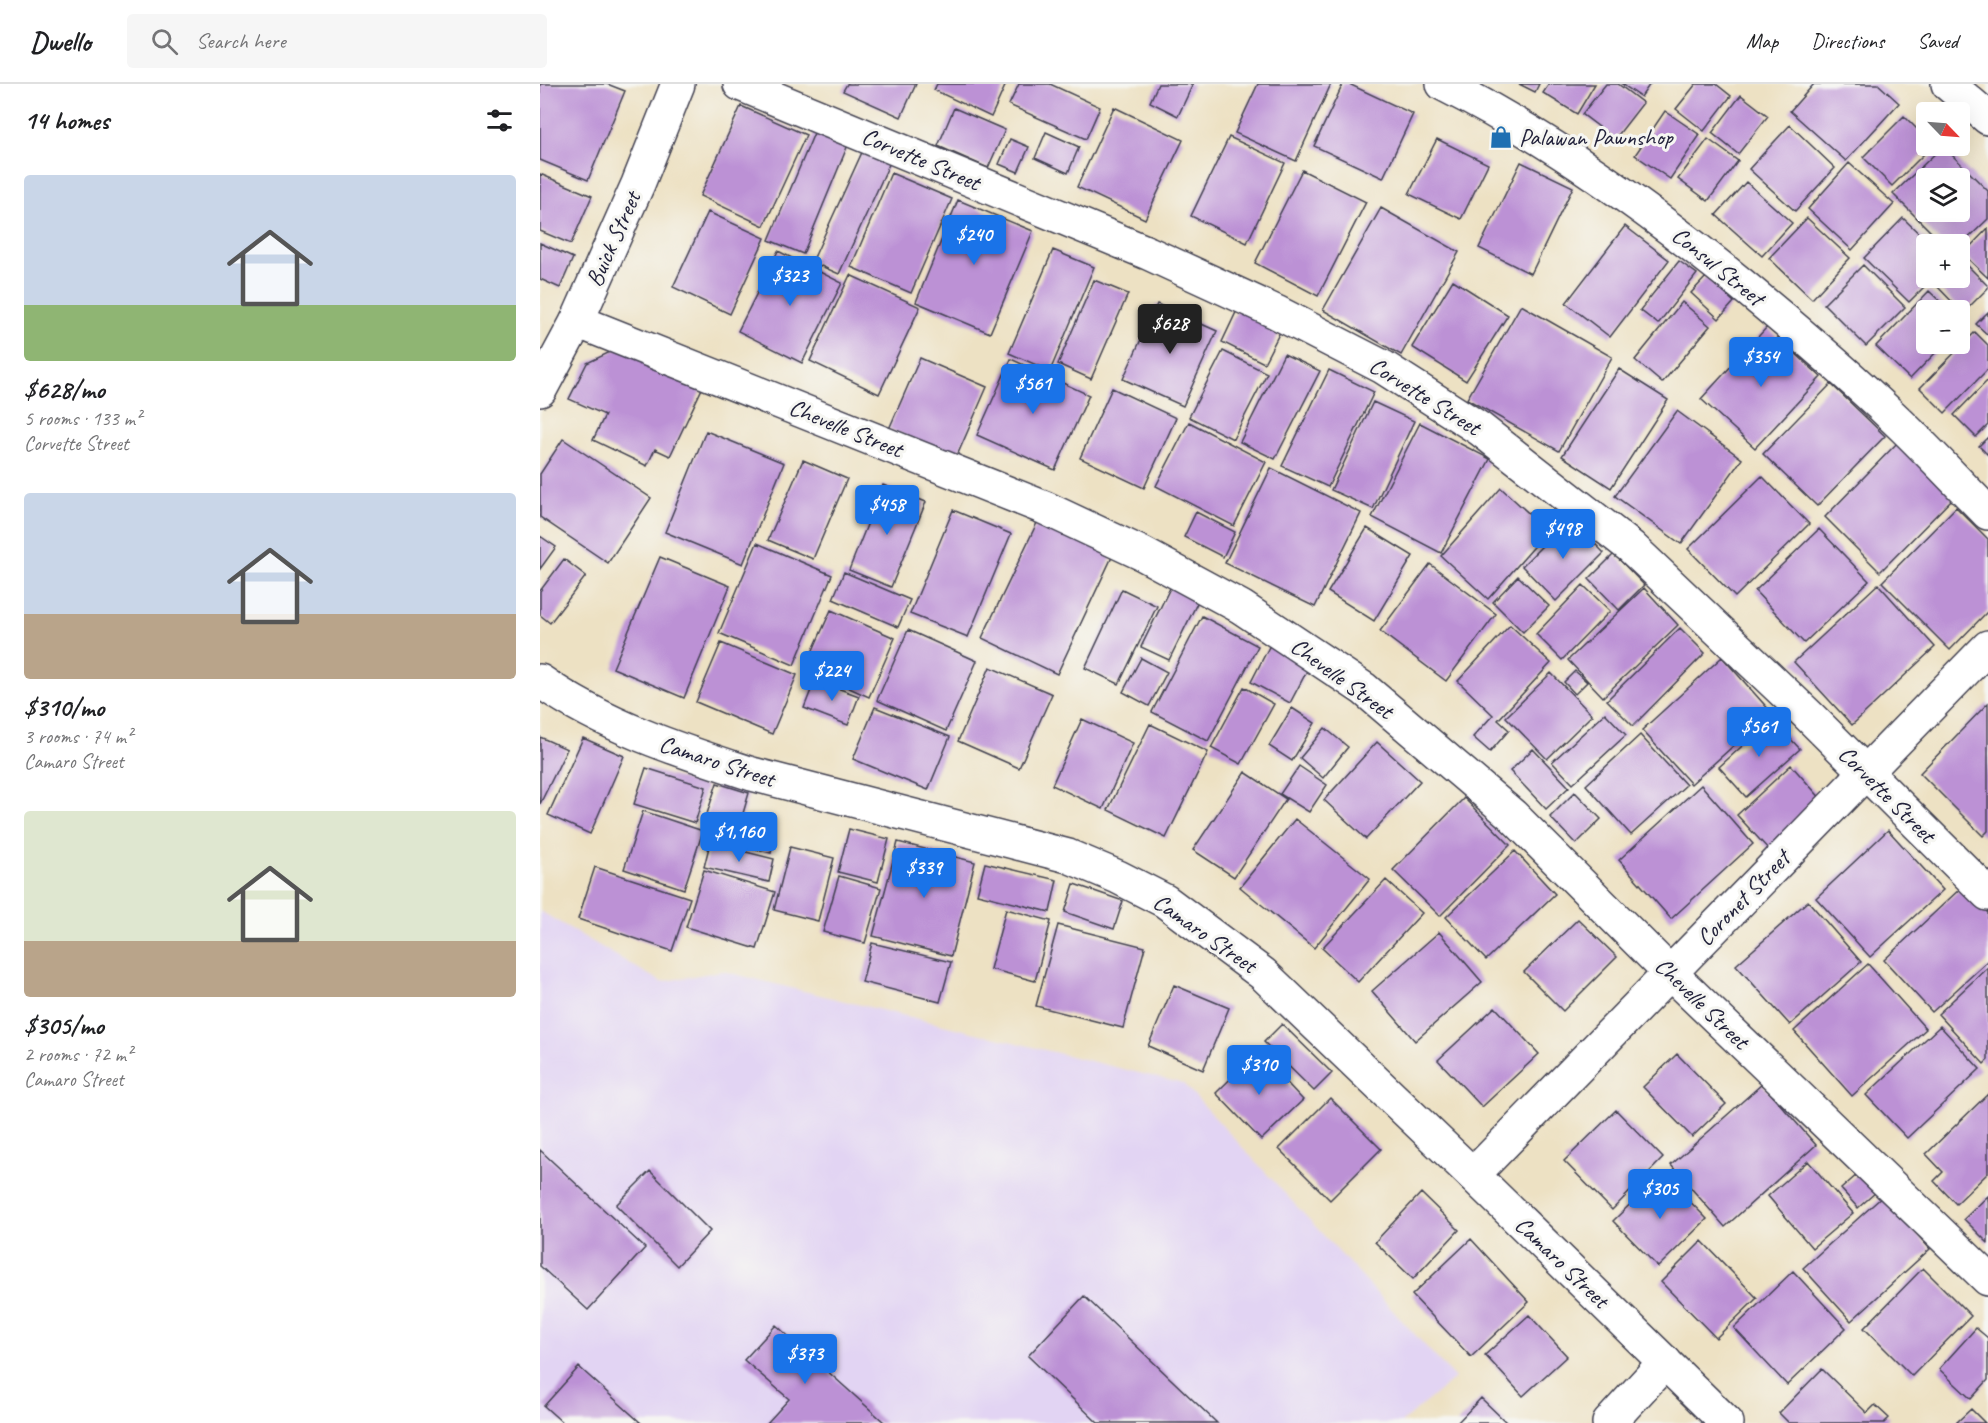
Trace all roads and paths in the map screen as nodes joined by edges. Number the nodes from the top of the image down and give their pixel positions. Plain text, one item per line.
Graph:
1 (678, 84) edge
2 (740, 84) edge
3 (1443, 84) edge
4 (1948, 84) edge
5 (1988, 118) edge
6 (577, 321) junction
7 (540, 390) edge
8 (1988, 513) edge
9 (1988, 647) edge
10 (540, 681) edge
11 (1866, 772) junction
12 (1988, 894) edge
13 (1670, 973) junction
14 (1473, 1175) junction
15 (1988, 1279) edge
16 (1665, 1362) junction
17 (1609, 1423) edge
18 (1727, 1423) edge

1 - 6 street, Buick Street
2 - 11 street, Corvette Street
3 - 8 street, Consul Street
4 - 5 street
6 - 7 street, Buick Street
6 - 13 street, Chevelle Street
9 - 11 street, Coronet Street
10 - 14 street, Camaro Street
11 - 12 street, Corvette Street
11 - 13 street, Coronet Street
13 - 14 street, Coronet Street
13 - 15 street, Chevelle Street
14 - 16 street, Camaro Street
16 - 17 street
16 - 18 street, Camaro Street

